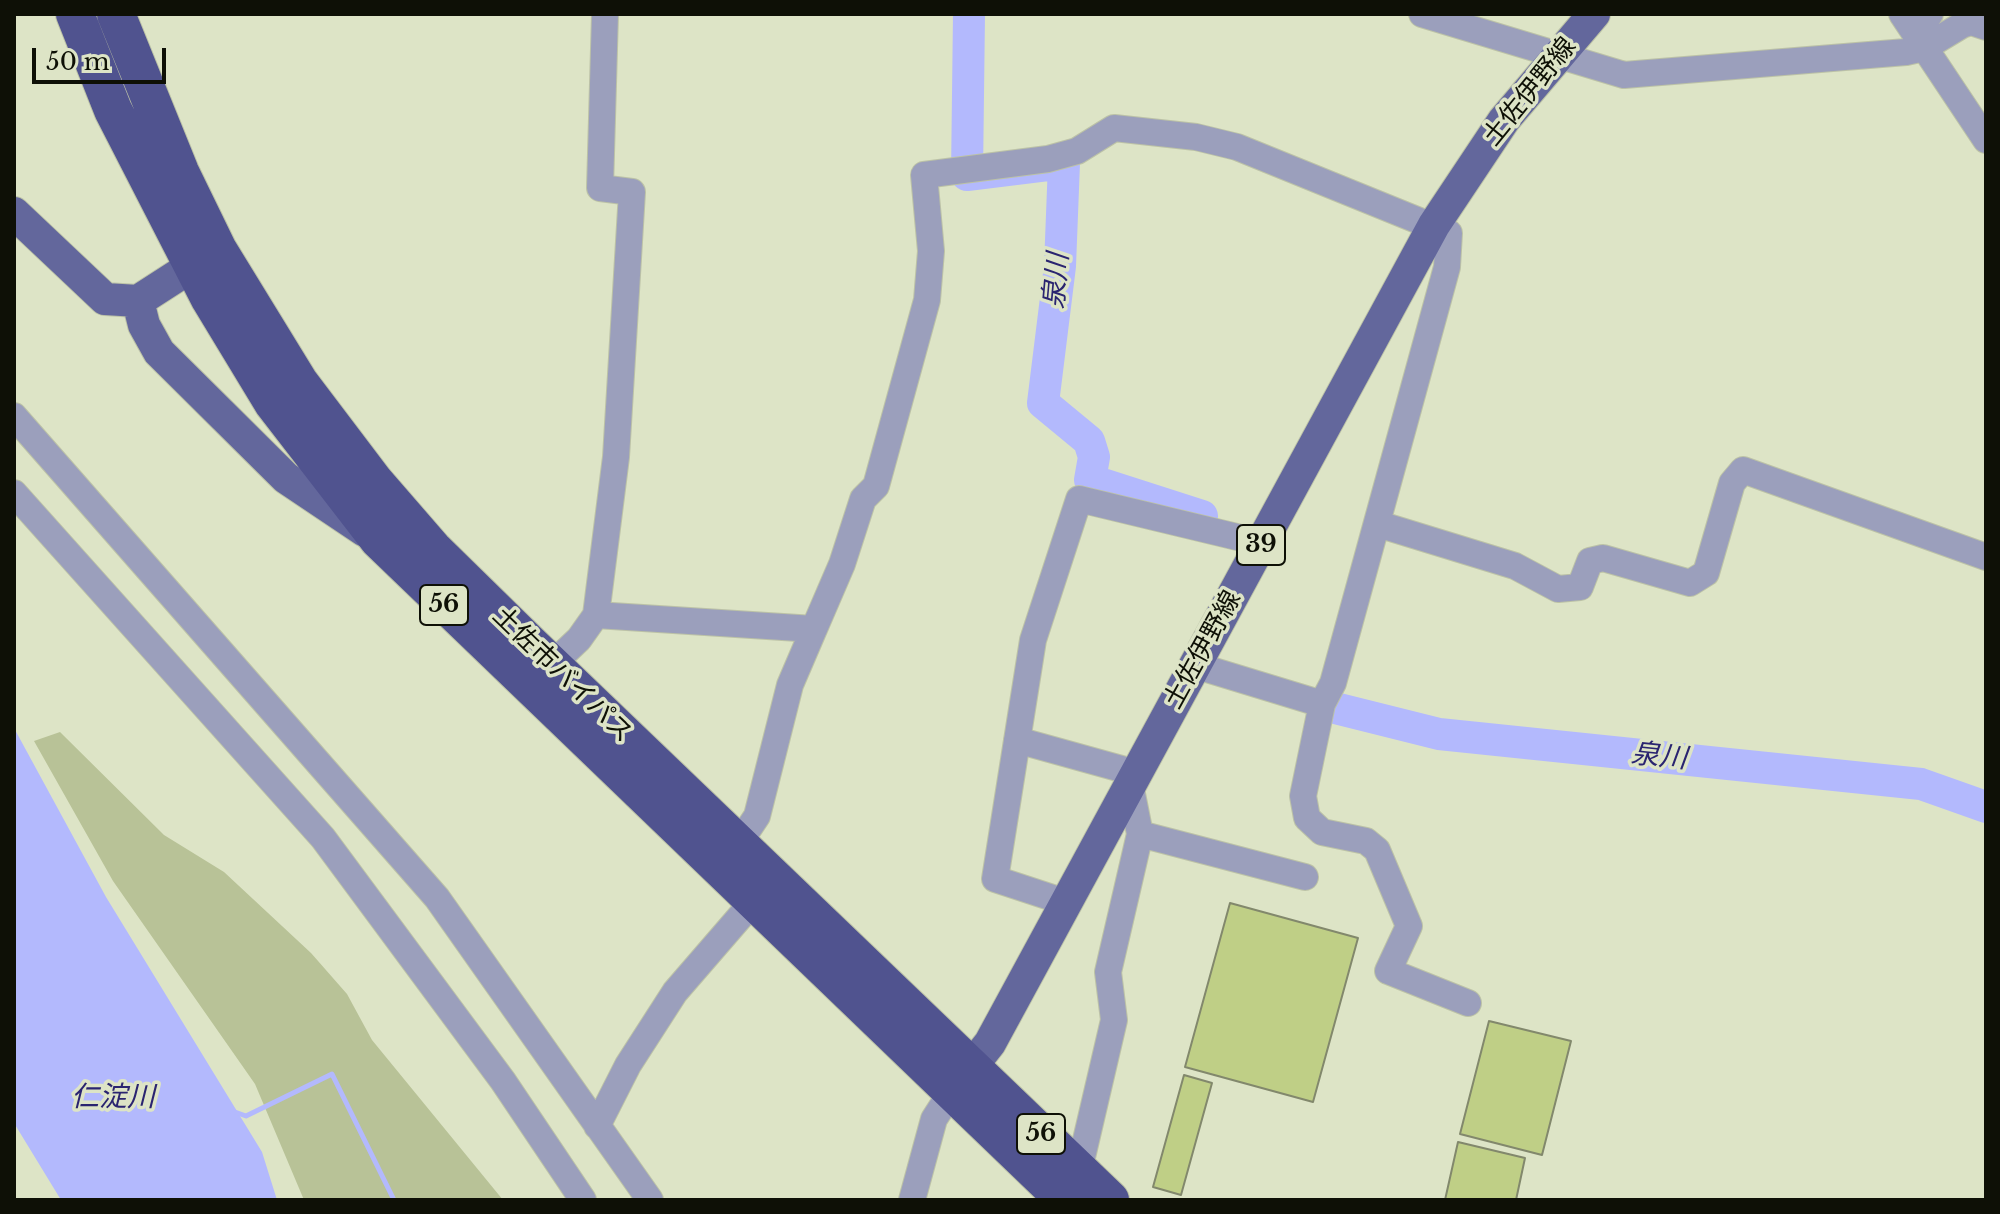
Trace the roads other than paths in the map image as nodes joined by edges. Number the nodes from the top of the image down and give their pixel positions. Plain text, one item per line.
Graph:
1 (75, 14) edge
2 (605, 14) edge
3 (1422, 14) edge
4 (1594, 14) edge
5 (121, 21) edge
6 (1986, 27) edge
7 (1924, 30) edge
8 (1558, 56) junction
9 (1986, 140) edge
10 (14, 213) edge
11 (1434, 225) junction
12 (204, 258) junction
13 (138, 301) junction
14 (14, 416) edge
15 (294, 429) junction
16 (261, 452) junction
17 (14, 493) edge
18 (1378, 524) junction
19 (378, 539) junction
20 (1262, 543) junction
21 (1986, 557) edge
22 (596, 615) junction
23 (814, 629) junction
24 (1194, 665) junction
25 (540, 676) junction
26 (1322, 704) junction
27 (1017, 740) junction
28 (1133, 778) junction
29 (1140, 834) junction
30 (729, 858) junction
31 (1305, 877) dead end
32 (1065, 902) junction
33 (752, 903) junction
34 (1468, 1003) dead end
35 (962, 1079) junction
36 (597, 1126) junction
37 (1072, 1185) edge
38 (583, 1200) edge
39 (650, 1200) edge
40 (912, 1200) edge
41 (1110, 1200) edge

1 - 12 highway, 土佐市バイパス / 56
2 - 22 street
3 - 8 street
4 - 8 main road, 土佐伊野線 / 39
5 - 12 highway, 土佐市バイパス / 56
6 - 7 street
7 - 8 street
7 - 9 street
8 - 11 main road, 土佐伊野線 / 39
10 - 13 main road
11 - 18 street
11 - 20 main road, 土佐伊野線 / 39
11 - 23 street
12 - 13 main road
12 - 15 highway, 土佐市バイパス / 56
12 - 25 highway, 土佐市バイパス / 56
13 - 16 main road
14 - 36 street
15 - 16 main road
15 - 19 highway, 土佐市バイパス / 56
16 - 19 main road
17 - 38 street
18 - 21 street
18 - 26 street
19 - 25 highway, 土佐市バイパス / 56
20 - 24 main road, 土佐伊野線 / 39
20 - 27 street
22 - 23 street
22 - 25 street
23 - 30 street
24 - 26 street
24 - 28 main road, 土佐伊野線 / 39
25 - 30 highway, 土佐市バイパス / 56
26 - 34 street
27 - 28 street
27 - 32 street
28 - 29 street
28 - 32 main road, 土佐伊野線 / 39
29 - 31 street
29 - 37 street
30 - 33 highway, 土佐市バイパス / 56
30 - 35 highway, 土佐市バイパス / 56
32 - 35 main road, 土佐伊野線 / 39
33 - 35 highway, 土佐市バイパス / 56
33 - 36 street
35 - 37 highway, 土佐市バイパス / 56
35 - 40 street
36 - 39 street
37 - 41 highway, 土佐市バイパス / 56

